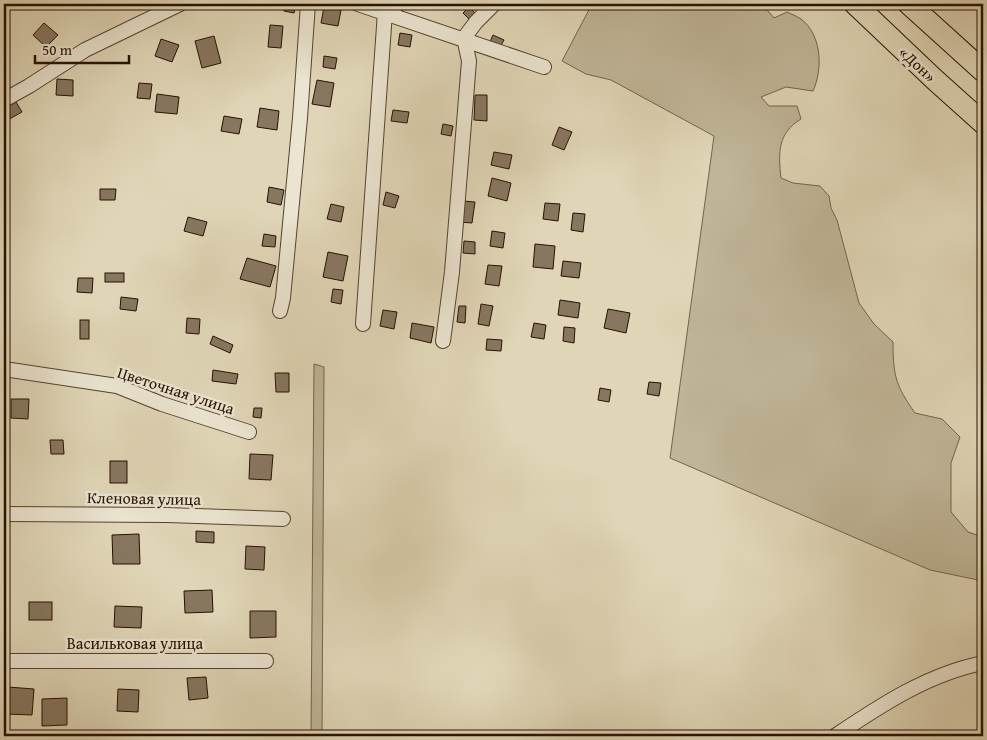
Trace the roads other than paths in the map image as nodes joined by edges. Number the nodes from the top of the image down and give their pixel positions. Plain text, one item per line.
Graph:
1 (180, 4) edge
2 (308, 4) edge
3 (358, 4) edge
4 (398, 4) edge
5 (494, 4) edge
6 (855, 4) edge
7 (909, 4) edge
8 (385, 12) junction
9 (464, 38) junction
10 (544, 67) dead end
11 (983, 71) edge
12 (4, 100) edge
13 (983, 123) edge
14 (280, 311) dead end
15 (363, 324) dead end
16 (443, 341) dead end
17 (4, 369) edge
18 (249, 432) dead end
19 (4, 514) edge
20 (283, 519) dead end
21 (4, 661) edge
22 (266, 661) dead end
23 (983, 663) edge
24 (835, 736) edge

1 - 12 street
2 - 14 street
3 - 8 street
4 - 8 street
5 - 9 street
6 - 13 highway, «Дон»
7 - 11 highway
8 - 9 street
8 - 15 street
9 - 10 street
9 - 16 street
17 - 18 street, Цветочная улица
19 - 20 street, Кленовая улица
21 - 22 street, Васильковая улица
23 - 24 street

